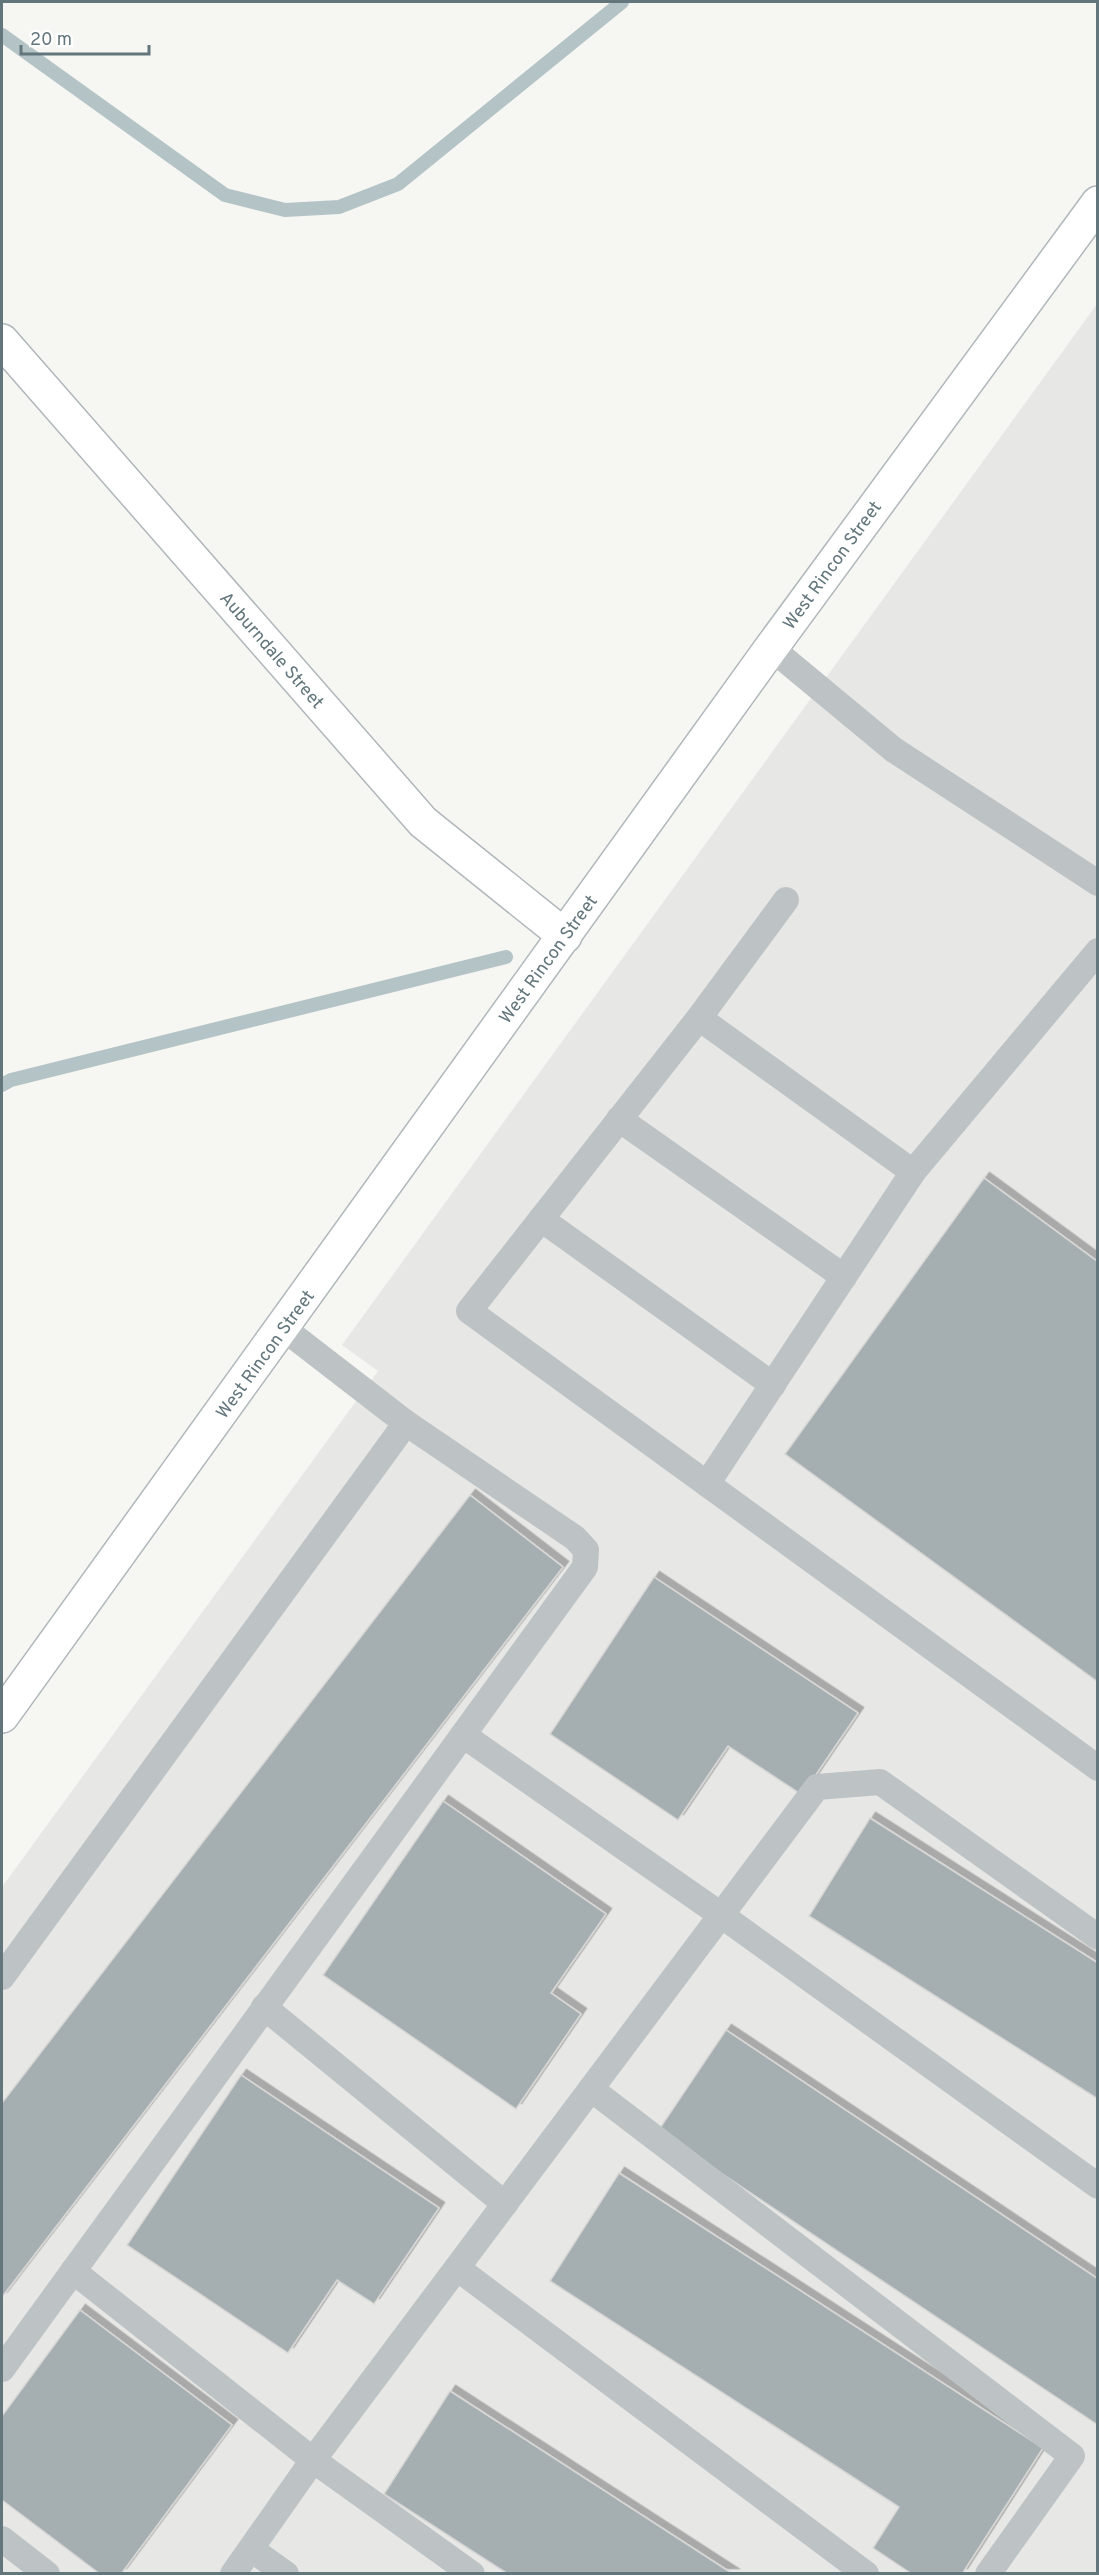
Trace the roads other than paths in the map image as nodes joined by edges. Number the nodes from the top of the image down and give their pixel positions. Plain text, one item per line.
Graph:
1 (1098, 203) edge
2 (2, 341) edge
3 (771, 648) junction
4 (1098, 883) edge
5 (786, 900) dead end
6 (565, 936) junction
7 (1098, 951) edge
8 (699, 1018) junction
9 (619, 1119) junction
10 (913, 1172) junction
11 (541, 1219) junction
12 (844, 1277) junction
13 (283, 1328) junction
14 (773, 1385) junction
15 (406, 1423) junction
16 (707, 1484) junction
17 (2, 1716) edge
18 (463, 1735) junction
19 (1098, 1768) edge
20 (721, 1915) junction
21 (1098, 1937) edge
22 (2, 1977) edge
23 (264, 2007) junction
24 (591, 2089) junction
25 (1098, 2186) edge
26 (505, 2204) junction
27 (457, 2268) junction
28 (73, 2271) junction
29 (2, 2368) edge
30 (313, 2460) junction
31 (2, 2539) edge
32 (251, 2549) junction
33 (47, 2574) edge
34 (233, 2574) edge
35 (286, 2574) edge
36 (472, 2574) edge
37 (866, 2574) edge
38 (988, 2574) edge

1 - 3 main road, West Rincon Street
2 - 6 main road, Auburndale Street
3 - 4 lane
3 - 6 main road, West Rincon Street
5 - 8 lane
6 - 13 main road, West Rincon Street
7 - 10 lane
8 - 9 lane
8 - 10 lane
9 - 11 lane
9 - 12 lane
10 - 12 lane
11 - 14 lane
11 - 16 lane
12 - 14 lane
13 - 15 lane
13 - 17 main road, West Rincon Street
14 - 16 lane
15 - 18 lane
15 - 22 lane
16 - 19 lane
18 - 20 lane
18 - 23 lane
20 - 21 lane
20 - 24 lane
20 - 25 lane
23 - 26 lane
23 - 28 lane
24 - 26 lane
24 - 38 lane
26 - 27 lane
27 - 30 lane
27 - 37 lane
28 - 29 lane
28 - 30 lane
30 - 32 lane
30 - 36 lane
31 - 33 lane
32 - 34 lane
32 - 35 lane

